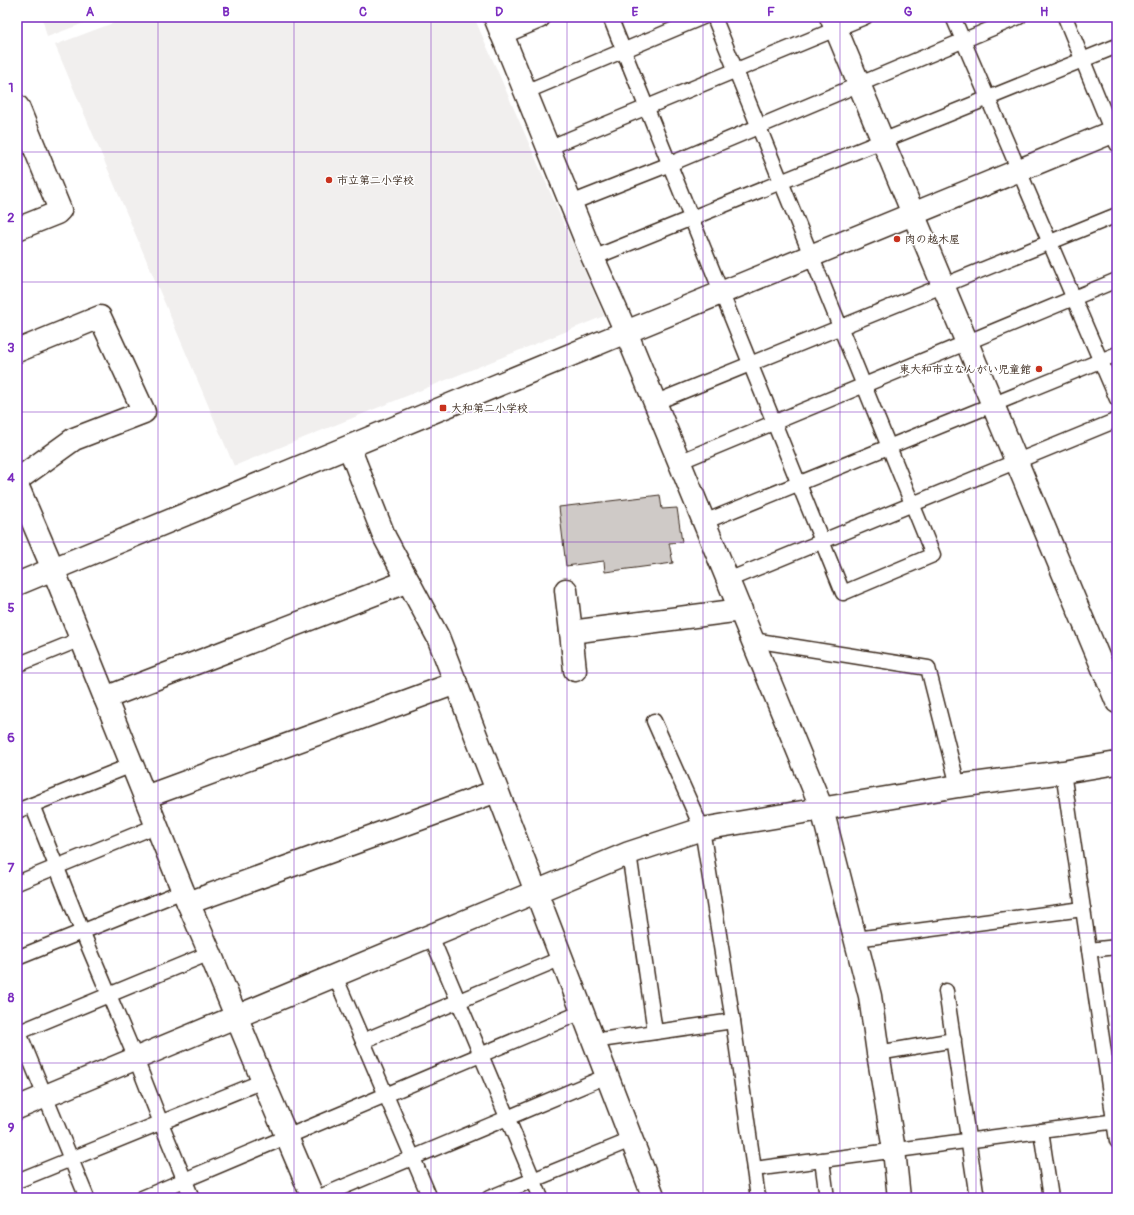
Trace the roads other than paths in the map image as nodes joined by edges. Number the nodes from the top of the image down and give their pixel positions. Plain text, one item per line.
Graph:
1 (539, 17) edge
2 (610, 17) edge
3 (703, 17) edge
4 (714, 17) edge
5 (865, 17) edge
6 (953, 17) edge
7 (1019, 17) edge
8 (1065, 17) edge
9 (834, 23) edge
10 (498, 25) edge
11 (963, 40) junction
12 (1117, 46) edge
13 (624, 50) junction
14 (1083, 60) junction
15 (736, 71) junction
16 (859, 84) junction
17 (524, 92) junction
18 (988, 98) junction
19 (17, 106) edge
20 (646, 107) junction
21 (759, 126) junction
22 (1115, 135) edge
23 (883, 141) junction
24 (548, 148) junction
25 (670, 164) junction
26 (1019, 170) junction
27 (782, 182) junction
28 (571, 203) junction
29 (914, 213) junction
30 (1117, 215) edge
31 (692, 219) junction
32 (17, 229) edge
33 (1050, 242) junction
34 (811, 256) junction
35 (593, 258) junction
36 (1117, 280) edge
37 (944, 285) junction
38 (721, 293) junction
39 (1074, 298) junction
40 (840, 327) junction
41 (626, 332) junction
42 (967, 342) junction
43 (17, 350) edge
44 (1117, 354) edge
45 (1101, 361) junction
46 (750, 364) junction
47 (864, 385) junction
48 (1117, 399) edge
49 (654, 403) junction
50 (993, 405) junction
51 (1117, 420) edge
52 (774, 422) junction
53 (349, 447) junction
54 (889, 447) junction
55 (679, 462) junction
56 (1016, 462) junction
57 (17, 480) edge
58 (799, 484) junction
59 (17, 485) edge
60 (912, 504) junction
61 (704, 522) junction
62 (822, 542) junction
63 (53, 569) junction
64 (728, 580) junction
65 (408, 581) junction
66 (17, 584) edge
67 (566, 590) dead end
68 (740, 610) junction
69 (571, 632) junction
70 (81, 639) junction
71 (753, 640) junction
72 (17, 666) edge
73 (574, 670) dead end
74 (456, 683) junction
75 (105, 698) junction
76 (1117, 702) edge
77 (654, 721) dead end
78 (1117, 762) edge
79 (132, 765) junction
80 (1063, 772) junction
81 (958, 786) junction
82 (498, 791) junction
83 (145, 797) junction
84 (32, 805) junction
85 (822, 809) junction
86 (17, 811) edge
87 (156, 826) junction
88 (702, 829) junction
89 (629, 853) junction
90 (56, 867) junction
91 (17, 883) edge
92 (536, 892) junction
93 (185, 897) junction
94 (1083, 909) junction
95 (82, 931) junction
96 (431, 936) junction
97 (856, 939) junction
98 (1117, 946) edge
99 (1089, 950) junction
100 (210, 953) junction
101 (17, 958) edge
102 (562, 958) junction
103 (335, 976) junction
104 (946, 991) dead end
105 (109, 995) junction
106 (458, 1001) junction
107 (582, 1012) junction
108 (236, 1017) junction
109 (733, 1021) junction
110 (18, 1031) edge
111 (655, 1032) junction
112 (954, 1040) junction
113 (363, 1041) junction
114 (593, 1041) junction
115 (878, 1053) junction
116 (481, 1055) junction
117 (136, 1059) junction
118 (607, 1076) junction
119 (263, 1081) junction
120 (386, 1095) junction
121 (45, 1097) junction
122 (17, 1108) edge
123 (507, 1118) junction
124 (1116, 1121) edge
125 (161, 1123) junction
126 (1041, 1131) junction
127 (287, 1137) junction
128 (632, 1140) junction
129 (968, 1140) junction
130 (1117, 1141) edge
131 (894, 1150) junction
132 (413, 1158) junction
133 (71, 1159) junction
134 (822, 1160) junction
135 (754, 1169) junction
136 (184, 1180) junction
137 (533, 1180) junction
138 (17, 1181) edge
139 (86, 1198) edge
140 (142, 1198) edge
141 (192, 1198) edge
142 (313, 1198) edge
143 (317, 1198) edge
144 (430, 1198) edge
145 (489, 1198) edge
146 (541, 1198) edge
147 (654, 1198) edge
148 (758, 1198) edge
149 (827, 1198) edge
150 (899, 1198) edge
151 (977, 1198) edge
152 (1052, 1198) edge

1 - 10 street
2 - 13 lane
3 - 13 lane
4 - 15 lane
5 - 9 lane
6 - 11 lane
7 - 11 lane
8 - 14 lane
9 - 15 lane
9 - 16 street
10 - 17 street
11 - 16 lane
11 - 18 lane
12 - 14 lane
13 - 17 lane
13 - 20 lane
14 - 18 lane
14 - 22 lane
15 - 20 lane
15 - 21 lane
16 - 21 lane
16 - 23 street
17 - 24 street
18 - 23 lane
18 - 26 lane
19 - 32 street
20 - 24 lane
20 - 25 lane
21 - 25 lane
21 - 27 lane
22 - 26 street
23 - 27 lane
23 - 29 street
24 - 28 street
25 - 28 lane
25 - 31 lane
26 - 29 street
26 - 33 lane
27 - 31 lane
27 - 34 lane
28 - 35 street
29 - 34 street
29 - 37 street
30 - 33 lane
31 - 35 lane
31 - 38 lane
33 - 37 lane
33 - 39 lane
34 - 38 street
34 - 40 lane
35 - 41 street
36 - 39 lane
37 - 40 lane
37 - 42 street
38 - 41 street
38 - 46 lane
39 - 42 lane
39 - 45 lane
40 - 46 lane
40 - 47 lane
41 - 49 street
41 - 53 street
42 - 47 lane
42 - 50 street
43 - 57 street
44 - 45 lane
45 - 48 lane
45 - 50 lane
46 - 49 lane
46 - 52 lane
47 - 52 lane
47 - 54 lane
49 - 55 street
50 - 54 lane
50 - 56 street
51 - 56 lane
52 - 55 lane
52 - 58 lane
53 - 63 street
53 - 65 street
54 - 58 lane
54 - 60 lane
55 - 61 street
56 - 60 lane
56 - 76 street
58 - 61 lane
58 - 62 lane
59 - 63 street
60 - 62 lane
60 - 62 lane
61 - 64 street
62 - 64 lane
63 - 66 street
63 - 70 street
64 - 68 street
65 - 74 street
65 - 75 street
67 - 69 street
68 - 69 street
68 - 71 street
69 - 73 street
70 - 72 lane
70 - 75 street
71 - 81 lane
71 - 85 street
74 - 82 street
74 - 83 street
75 - 79 street
77 - 88 lane
78 - 80 street
79 - 83 street
79 - 84 lane
80 - 81 street
80 - 94 lane
81 - 85 street
82 - 92 street
82 - 93 street
83 - 87 street
84 - 86 lane
84 - 90 lane
85 - 88 street
85 - 97 street
87 - 90 lane
87 - 93 street
88 - 89 street
88 - 109 lane
89 - 92 street
89 - 111 lane
90 - 91 lane
90 - 95 lane
92 - 96 street
92 - 102 street
93 - 95 lane
93 - 100 street
94 - 97 lane
94 - 99 lane
95 - 101 lane
95 - 105 lane
96 - 103 street
96 - 106 lane
97 - 115 street
98 - 99 lane
99 - 124 lane
100 - 105 lane
100 - 108 street
102 - 106 lane
102 - 107 street
103 - 108 street
103 - 113 lane
104 - 112 lane
105 - 110 lane
105 - 117 lane
106 - 113 lane
106 - 116 lane
107 - 114 street
107 - 116 lane
108 - 117 street
108 - 119 street
109 - 111 lane
109 - 135 lane
110 - 121 lane
111 - 114 lane
112 - 115 lane
112 - 129 lane
113 - 120 lane
114 - 118 street
115 - 131 street
116 - 120 lane
116 - 123 lane
117 - 121 street
117 - 125 lane
118 - 123 lane
118 - 128 street
119 - 125 lane
119 - 127 street
120 - 127 lane
120 - 132 lane
121 - 122 street
121 - 133 lane
123 - 132 lane
123 - 137 lane
124 - 126 lane
124 - 130 lane
125 - 133 lane
125 - 136 lane
126 - 129 lane
126 - 152 lane
127 - 136 lane
127 - 142 street
128 - 137 lane
128 - 147 street
129 - 131 lane
129 - 151 lane
131 - 134 lane
131 - 150 street
132 - 143 lane
132 - 144 lane
133 - 138 lane
133 - 139 lane
134 - 135 lane
134 - 149 lane
135 - 148 lane
136 - 140 lane
136 - 141 lane
137 - 145 lane
137 - 146 lane

